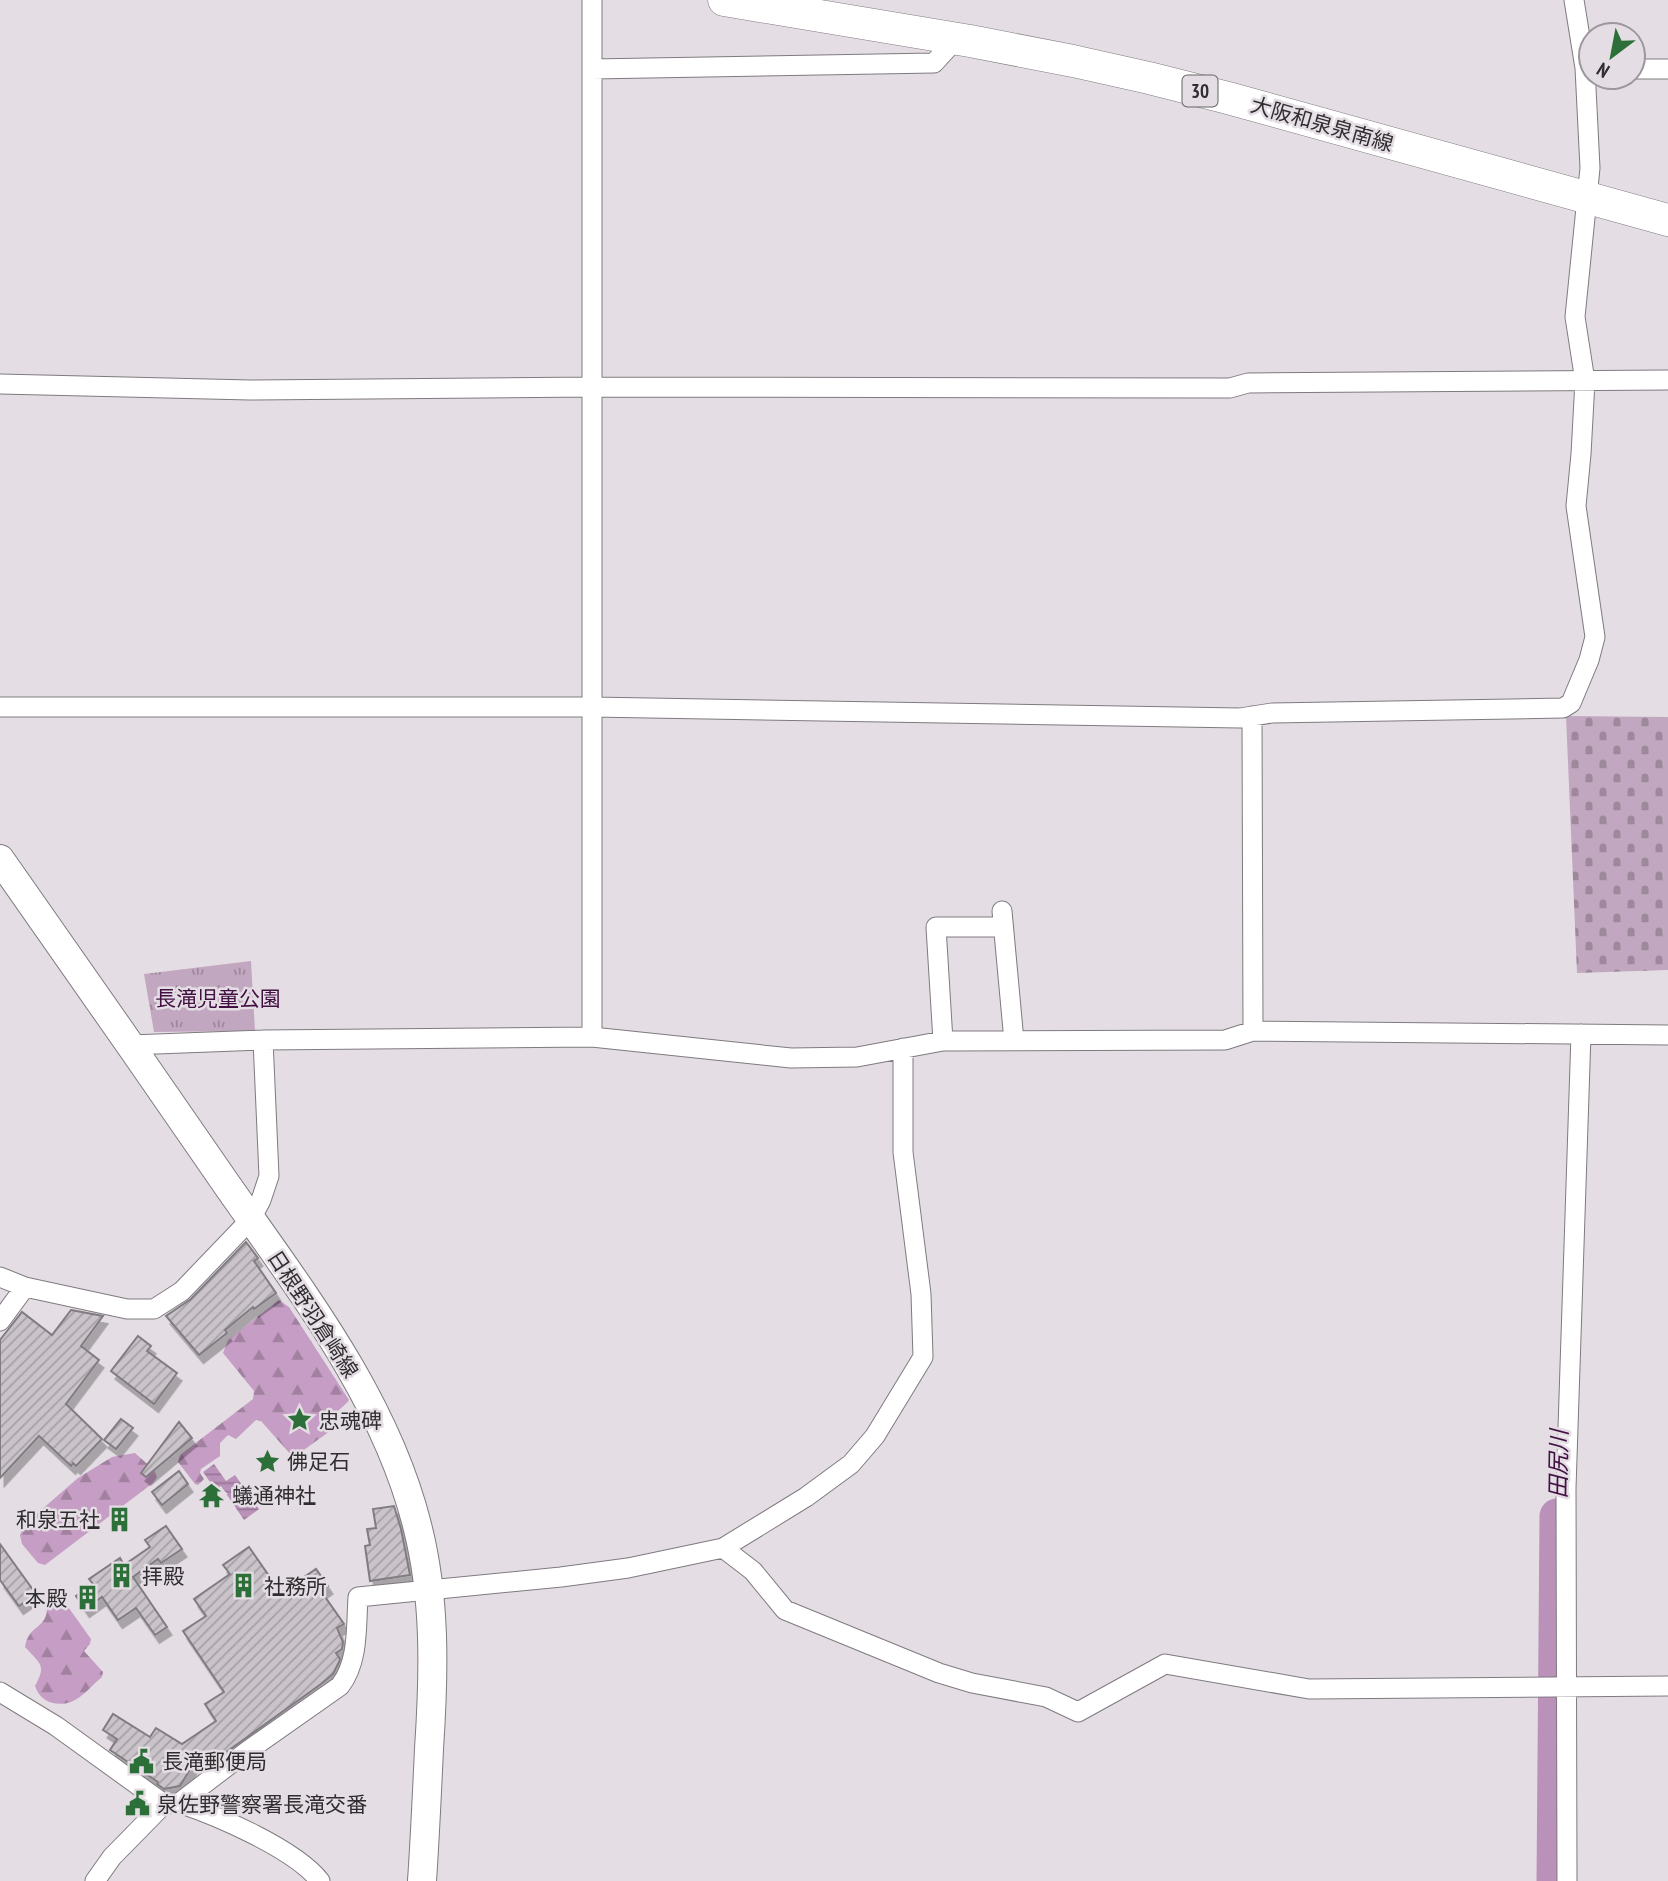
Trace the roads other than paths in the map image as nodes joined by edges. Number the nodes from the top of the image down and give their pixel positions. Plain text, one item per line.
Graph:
1 (592, 0) edge
2 (723, 0) edge
3 (1574, 0) edge
4 (1578, 21) edge
5 (956, 39) junction
6 (593, 69) junction
7 (1647, 69) edge
8 (1668, 69) edge
9 (1588, 91) edge
10 (1588, 198) junction
11 (1668, 220) edge
12 (1668, 380) edge
13 (1585, 381) junction
14 (0, 384) edge
15 (592, 387) junction
16 (0, 707) edge
17 (592, 707) junction
18 (1252, 716) junction
19 (0, 859) edge
20 (1253, 1031) junction
21 (1581, 1034) junction
22 (1668, 1035) edge
23 (592, 1037) junction
24 (263, 1040) junction
25 (943, 1041) junction
26 (1014, 1041) junction
27 (130, 1045) junction
28 (903, 1048) junction
29 (251, 1219) junction
30 (0, 1277) edge
31 (25, 1287) junction
32 (0, 1321) edge
33 (723, 1548) junction
34 (429, 1588) junction
35 (1567, 1686) junction
36 (1668, 1686) edge
37 (0, 1692) edge
38 (171, 1803) junction
39 (95, 1881) edge
40 (320, 1881) edge
41 (422, 1881) edge
42 (1567, 1881) edge

1 - 6 street
2 - 5 main road, 大阪和泉泉南線 / 30
3 - 4 street
5 - 6 street
5 - 10 main road, 大阪和泉泉南線 / 30
6 - 15 street
7 - 8 street
9 - 10 street
10 - 11 main road, 大阪和泉泉南線 / 30
10 - 13 street
12 - 13 street
13 - 15 street
13 - 18 street
14 - 15 street
15 - 17 street
16 - 17 street
17 - 18 street
17 - 23 street
18 - 20 street
19 - 27 main road, 日根野羽倉崎線
20 - 21 street
20 - 26 street
21 - 22 street
21 - 35 street
23 - 24 street
23 - 28 street
24 - 27 street
24 - 29 street
25 - 26 street
25 - 26 street
25 - 28 street
27 - 29 main road, 日根野羽倉崎線
28 - 33 street
29 - 31 street
29 - 34 main road, 日根野羽倉崎線
30 - 31 street
31 - 32 street
33 - 34 street
33 - 35 street
34 - 38 street
34 - 41 main road, 日根野羽倉崎線
35 - 36 street
35 - 42 street
37 - 38 street
38 - 39 street
38 - 40 street

